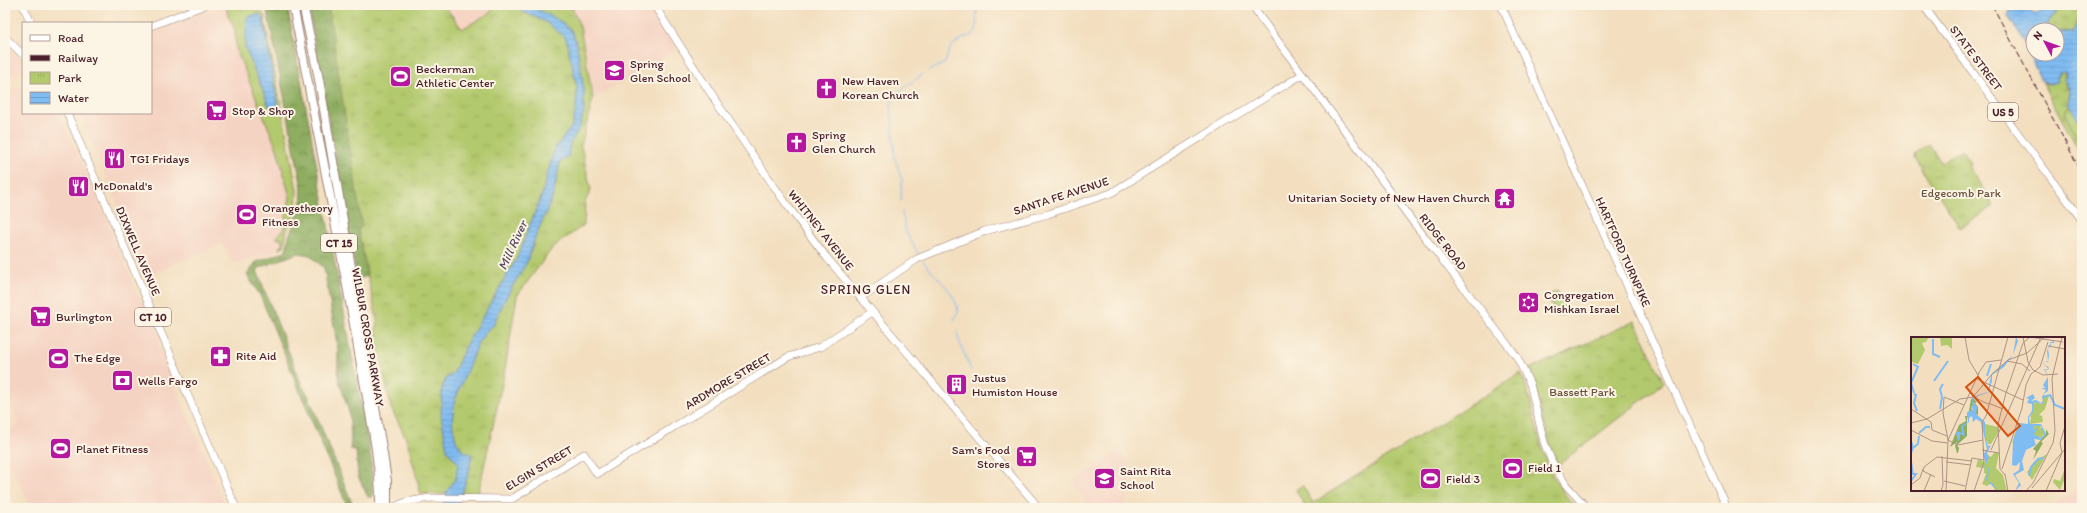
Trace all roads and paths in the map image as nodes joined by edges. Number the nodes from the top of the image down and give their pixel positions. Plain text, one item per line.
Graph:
1 (23, 5) edge
2 (205, 5) edge
3 (293, 5) edge
4 (304, 5) edge
5 (654, 5) edge
6 (1251, 5) edge
7 (1501, 5) edge
8 (1923, 5) edge
9 (31, 22) edge
10 (152, 26) edge
11 (5, 37) edge
12 (22, 54) edge
13 (1303, 74) junction
14 (67, 114) edge
15 (2082, 220) edge
16 (860, 298) junction
17 (872, 312) junction
18 (584, 454) joint
19 (383, 481) junction
20 (236, 508) edge
21 (380, 508) edge
22 (387, 508) edge
23 (392, 508) edge
24 (1039, 508) edge
25 (1587, 508) edge
26 (1727, 508) edge

1 - 9 main road
2 - 10 main road
3 - 19 highway, WILBUR CROSS PARKWAY / CT 15
4 - 19 highway, WILBUR CROSS PARKWAY / CT 15
5 - 16 main road, WHITNEY AVENUE
6 - 13 main road, RIDGE ROAD
7 - 26 main road, HARTFORD TURNPIKE
8 - 15 main road, STATE STREET / US 5
11 - 12 main road
13 - 16 main road, SANTA FE AVENUE
13 - 25 main road, RIDGE ROAD
14 - 20 main road, DIXWELL AVENUE / CT 10
16 - 17 main road, WHITNEY AVENUE
17 - 18 main road, ARDMORE STREET
17 - 24 main road, WHITNEY AVENUE
18 - 23 main road, ELGIN STREET
19 - 21 highway, WILBUR CROSS PARKWAY / CT 15
19 - 22 highway, WILBUR CROSS PARKWAY / CT 15

